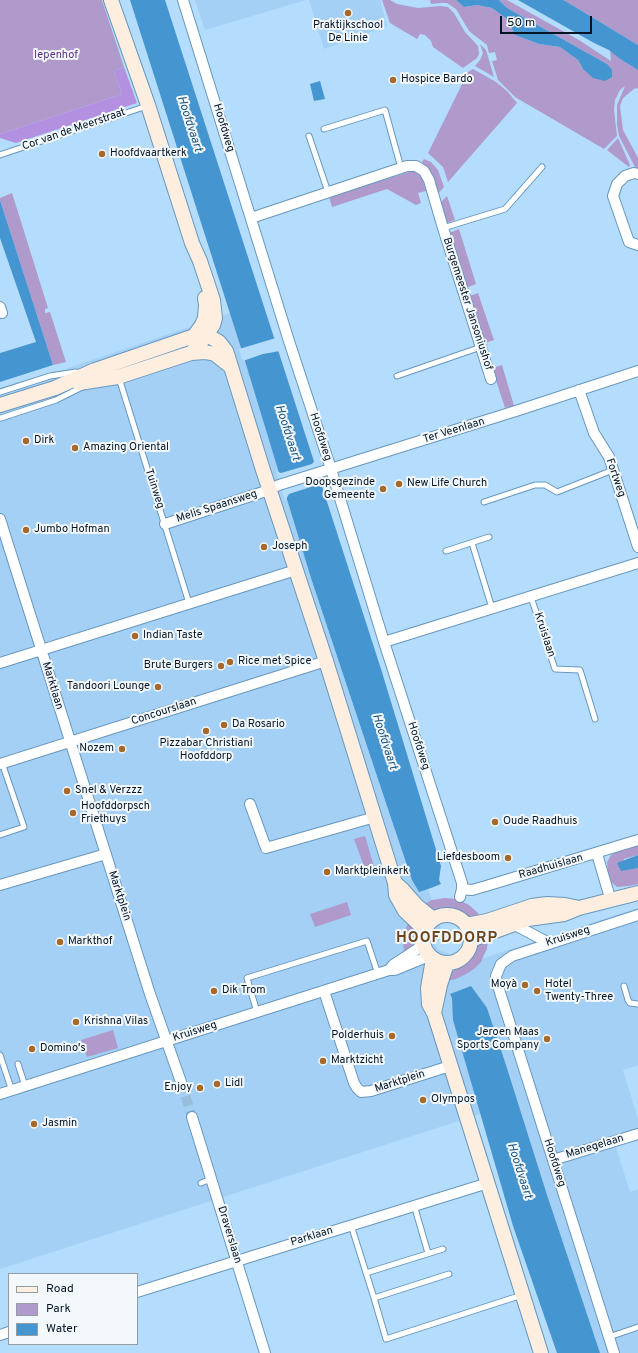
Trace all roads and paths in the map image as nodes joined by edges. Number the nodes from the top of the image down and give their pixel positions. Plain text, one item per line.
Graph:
1 (112, 0) edge
2 (183, 0) edge
3 (148, 105) junction
4 (324, 129) dead end
5 (309, 136) dead end
6 (0, 155) edge
7 (542, 167) dead end
8 (401, 168) junction
9 (638, 174) edge
10 (328, 192) junction
11 (251, 218) junction
12 (443, 228) junction
13 (638, 244) edge
14 (201, 335) junction
15 (481, 347) junction
16 (191, 353) junction
17 (230, 366) junction
18 (638, 371) edge
19 (97, 375) junction
20 (118, 376) junction
21 (397, 376) dead end
22 (491, 379) dead end
23 (578, 390) junction
24 (0, 392) edge
25 (0, 412) edge
26 (613, 470) junction
27 (326, 471) junction
28 (274, 487) junction
29 (484, 502) dead end
30 (0, 519) edge
31 (165, 524) junction
32 (489, 537) dead end
33 (472, 543) junction
34 (638, 547) edge
35 (446, 551) dead end
36 (638, 563) edge
37 (296, 570) junction
38 (531, 597) junction
39 (189, 603) junction
40 (492, 608) junction
41 (384, 642) junction
42 (41, 650) junction
43 (326, 661) junction
44 (0, 663) edge
45 (595, 719) dead end
46 (70, 742) junction
47 (1, 763) edge
48 (250, 804) dead end
49 (375, 817) junction
50 (0, 835) edge
51 (638, 840) edge
52 (106, 854) junction
53 (597, 854) junction
54 (0, 884) edge
55 (461, 893) joint
56 (638, 893) edge
57 (611, 901) junction
58 (579, 908) junction
59 (638, 915) edge
60 (513, 924) junction
61 (466, 925) junction
62 (471, 940) junction
63 (429, 941) junction
64 (549, 944) junction
65 (447, 964) junction
66 (499, 968) joint
67 (378, 974) junction
68 (624, 986) dead end
69 (324, 991) junction
70 (638, 1004) edge
71 (257, 1012) junction
72 (434, 1013) junction
73 (167, 1041) junction
74 (0, 1055) edge
75 (18, 1064) dead end
76 (450, 1066) junction
77 (181, 1082) tunnel mouth
78 (25, 1086) junction
79 (12, 1091) junction
80 (0, 1094) edge
81 (192, 1117) tunnel mouth
82 (638, 1134) edge
83 (553, 1160) junction
84 (211, 1179) junction
85 (201, 1183) dead end
86 (488, 1183) junction
87 (414, 1206) junction
88 (351, 1225) junction
89 (443, 1248) dead end
90 (428, 1253) junction
91 (237, 1261) junction
92 (366, 1273) junction
93 (449, 1274) dead end
94 (138, 1292) edge
95 (523, 1295) junction
96 (374, 1298) junction
97 (638, 1327) edge
98 (609, 1337) junction
99 (265, 1353) edge
100 (542, 1353) edge
101 (614, 1353) edge

1 - 3 street
2 - 11 street, Hoofdweg
3 - 6 lane, Cor van de Meerstraat
3 - 14 street
4 - 8 lane
5 - 10 lane
7 - 12 lane, Burgemeester Jansoniushof
8 - 10 street, Burgemeester Jansoniushof
8 - 12 street, Burgemeester Jansoniushof
9 - 13 street
10 - 11 street, Burgemeester Jansoniushof
11 - 27 street, Hoofdweg
12 - 15 street, Burgemeester Jansoniushof
14 - 16 street
14 - 17 street
14 - 19 street
15 - 21 lane
15 - 22 street, Burgemeester Jansoniushof
16 - 17 street
16 - 20 street
17 - 28 street
18 - 23 street, Ter Veenlaan
19 - 20 street
19 - 24 lane
19 - 25 street
19 - 25 lane
20 - 31 lane, Tuinweg
23 - 26 street, Fortweg
23 - 27 street, Ter Veenlaan
26 - 29 lane
26 - 34 street, Fortweg
27 - 28 street, Ter Veenlaan
27 - 41 street, Hoofdweg
28 - 31 street, Melis Spaansweg
28 - 37 street
30 - 42 street, Marktlaan
31 - 39 lane, Tuinweg
32 - 33 lane
33 - 35 lane
33 - 40 lane
36 - 38 street
37 - 39 street
37 - 43 street
38 - 40 street
38 - 45 lane, Kruislaan
39 - 42 street
40 - 41 street
41 - 55 street, Hoofdweg
42 - 44 street
42 - 46 street, Marktlaan
43 - 46 street, Concourslaan
43 - 49 street
46 - 47 street, Concourslaan
46 - 52 street, Marktlaan
47 - 50 lane, Concourslaan
48 - 49 street
49 - 63 street
51 - 53 street, Raadhuislaan
52 - 54 street
52 - 73 street, Marktplein
53 - 55 street, Raadhuislaan
53 - 57 street
56 - 57 street, Kruisweg
57 - 58 street, Kruisweg
58 - 60 street, Kruisweg
58 - 61 street, Kruisweg
59 - 64 street, Kruisweg
60 - 62 street, Kruisweg
60 - 64 street
61 - 62 street
61 - 63 street
62 - 65 street
63 - 65 street
63 - 67 street, Kruisweg
63 - 72 street
64 - 66 street, Kruisweg
65 - 72 street
66 - 83 street, Hoofdweg
67 - 69 street, Kruisweg
67 - 71 lane
68 - 70 lane
69 - 71 street, Kruisweg
69 - 76 street, Marktplein
71 - 73 street, Kruisweg
72 - 76 street
73 - 77 street
73 - 78 street, Kruisweg
74 - 79 lane
75 - 78 lane
76 - 86 street
78 - 79 street, Kruisweg
79 - 80 street, Kruisweg
81 - 84 street, Draverslaan
82 - 83 street, Manegelaan
83 - 98 street, Hoofdweg
84 - 85 lane
84 - 91 street, Draverslaan
86 - 87 street, Parklaan
86 - 95 street
87 - 88 street, Parklaan
87 - 90 lane
88 - 91 street, Parklaan
88 - 92 lane
89 - 90 lane
90 - 92 lane
91 - 94 street, Parklaan
91 - 99 street, Draverslaan
92 - 96 lane
93 - 96 lane
95 - 96 lane
95 - 100 street
97 - 98 lane
98 - 101 street, Hoofdweg

